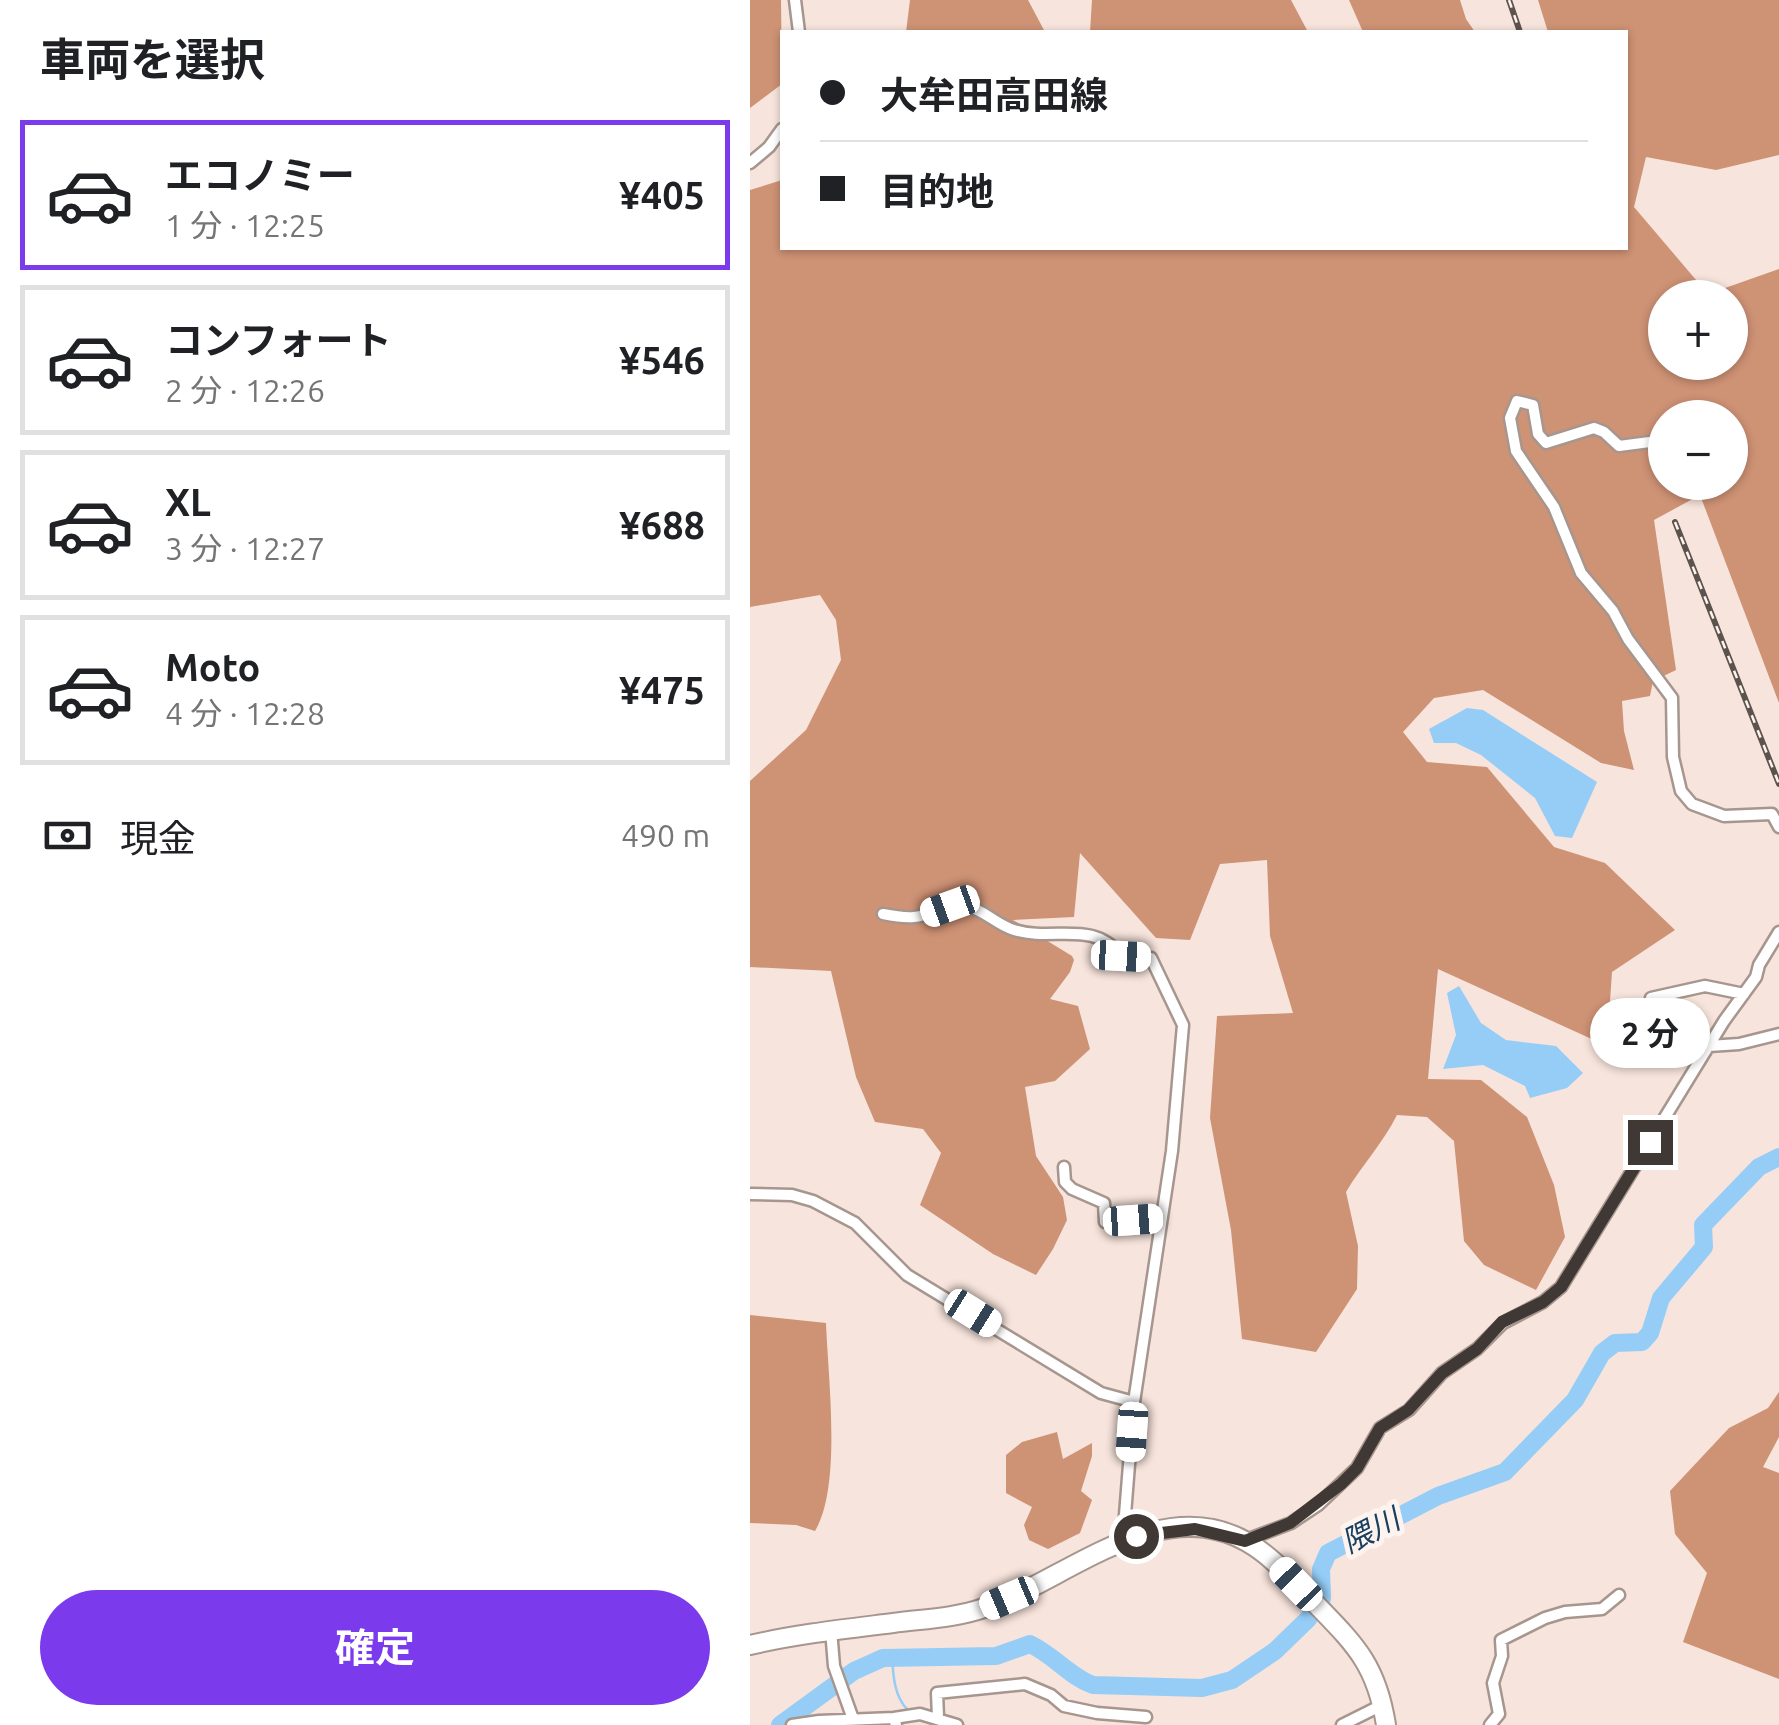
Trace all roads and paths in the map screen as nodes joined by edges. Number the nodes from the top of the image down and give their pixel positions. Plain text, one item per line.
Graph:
1 (795, 0) edge
2 (800, 30) edge
3 (780, 132) edge
4 (750, 163) edge
5 (1648, 442) edge
6 (1779, 827) edge
7 (883, 914) dead end
8 (1779, 932) edge
9 (1744, 994) junction
10 (1651, 998) dead end
11 (1779, 1034) edge
12 (1710, 1046) junction
13 (1064, 1167) dead end
14 (750, 1194) edge
15 (1162, 1218) junction
16 (1134, 1402) junction
17 (1123, 1540) junction
18 (1245, 1541) junction
19 (1618, 1595) dead end
20 (831, 1630) junction
21 (750, 1644) edge
22 (1383, 1705) junction
23 (938, 1717) junction
24 (1146, 1717) dead end
25 (854, 1718) junction
26 (895, 1721) edge
27 (813, 1723) edge
28 (792, 1725) edge
29 (957, 1725) edge
30 (1342, 1725) edge
31 (1386, 1725) edge
32 (1490, 1725) edge

1 - 2 street
3 - 4 street
5 - 6 street
7 - 15 street
8 - 9 street
9 - 10 street
9 - 12 street
11 - 12 street
12 - 18 street
13 - 15 street
14 - 16 street
15 - 16 street
16 - 17 street
17 - 18 main road
17 - 20 main road
18 - 22 main road
19 - 32 street
20 - 21 main road
20 - 25 street
22 - 30 street
22 - 31 main road
23 - 24 street
23 - 26 street
23 - 29 street
25 - 26 street
25 - 27 street
27 - 28 street

